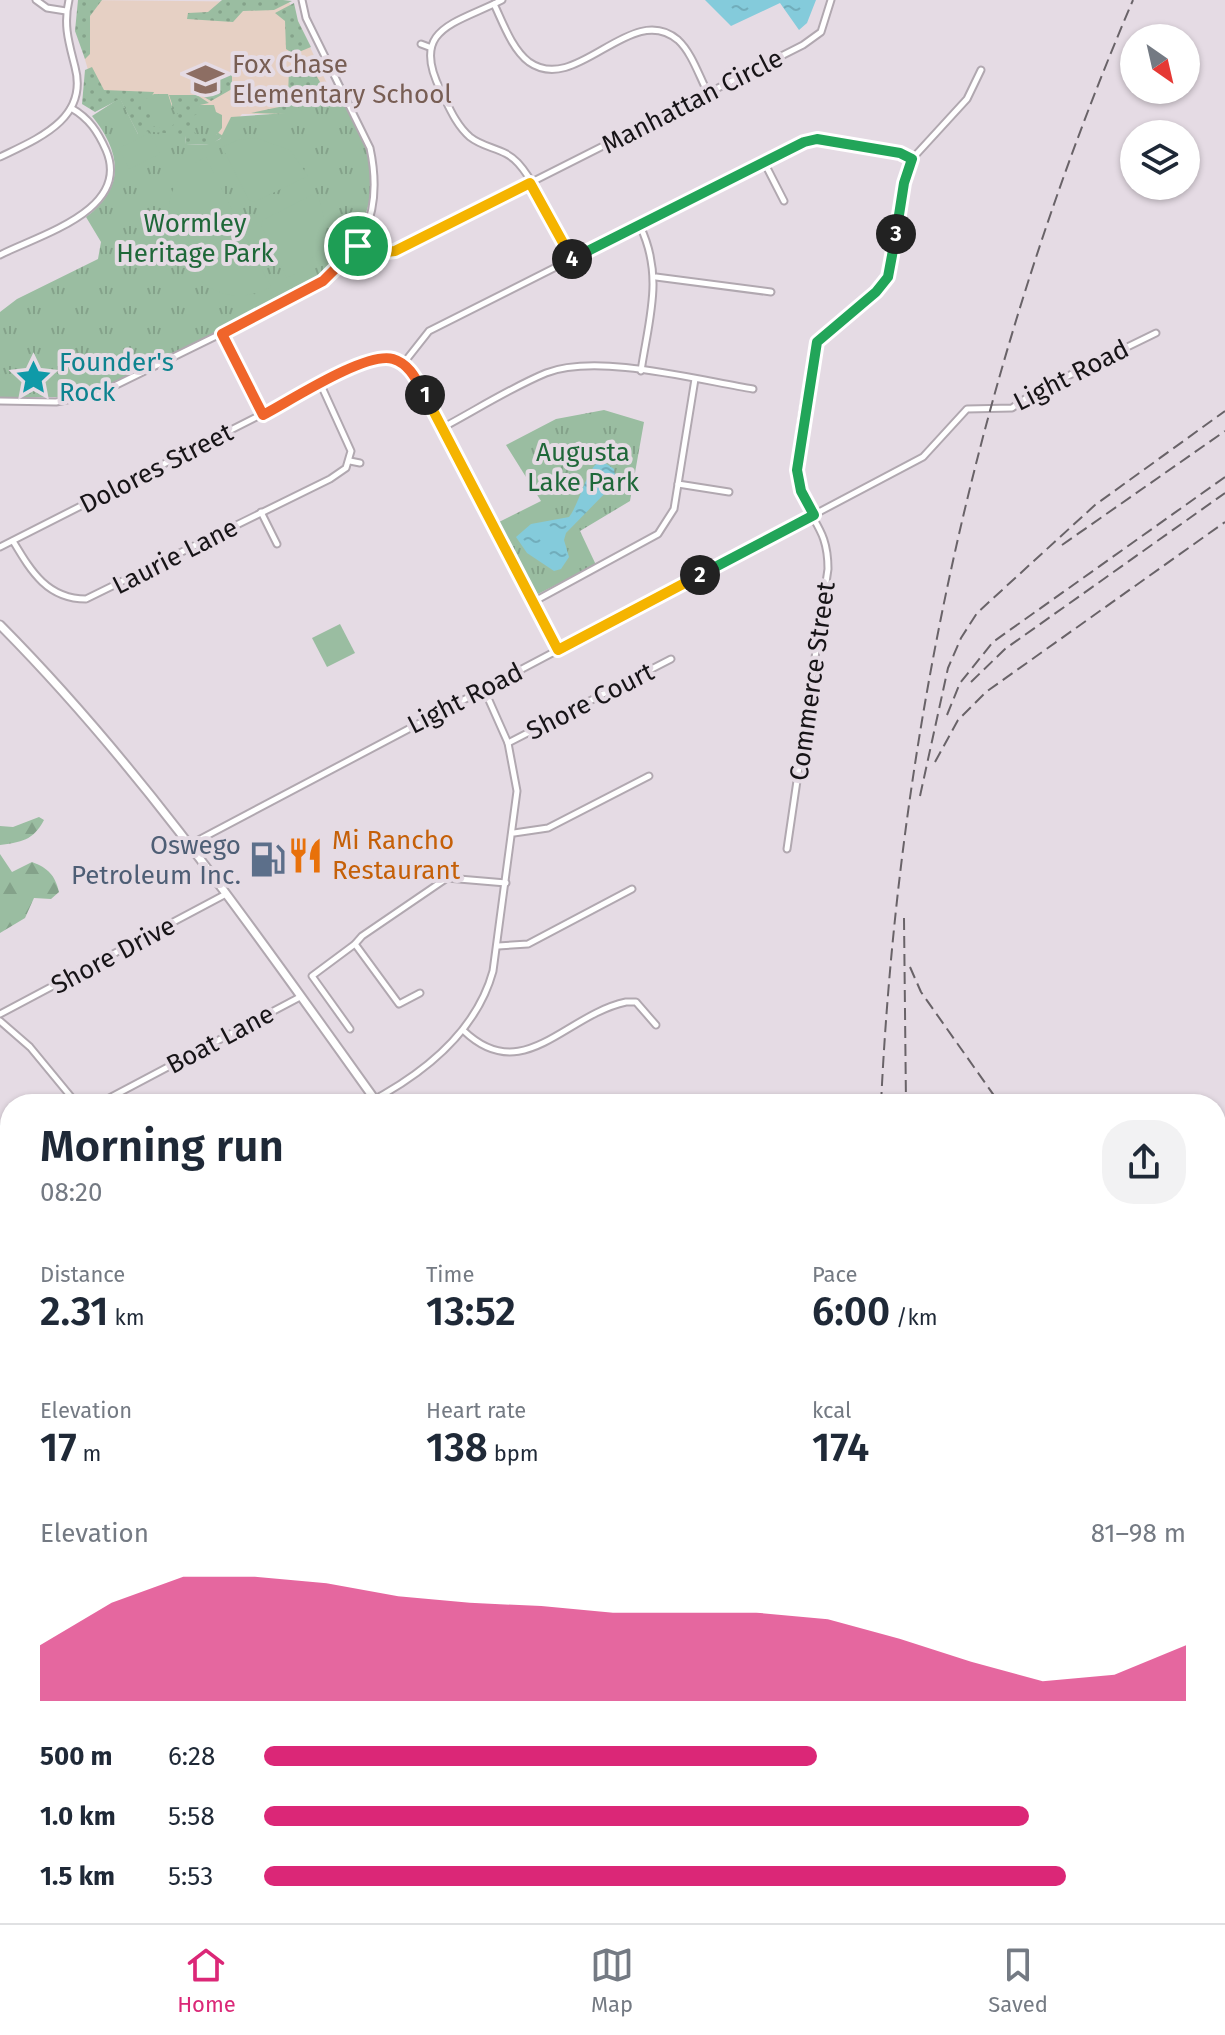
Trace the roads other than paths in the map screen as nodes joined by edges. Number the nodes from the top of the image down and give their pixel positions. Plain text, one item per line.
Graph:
1 (36, 0) edge
2 (69, 0) edge
3 (302, 0) edge
4 (502, 0) edge
5 (831, 0) edge
6 (494, 4) junction
7 (66, 11) junction
8 (421, 44) dead end
9 (429, 47) junction
10 (981, 70) dead end
11 (708, 93) junction
12 (71, 108) junction
13 (0, 157) edge
14 (912, 159) junction
15 (764, 162) junction
16 (530, 183) junction
17 (784, 201) dead end
18 (640, 226) junction
19 (358, 246) junction
20 (0, 255) edge
21 (570, 260) junction
22 (656, 277) junction
23 (771, 292) dead end
24 (1156, 333) dead end
25 (222, 334) junction
26 (403, 364) junction
27 (641, 371) junction
28 (695, 379) junction
29 (321, 385) junction
30 (753, 389) dead end
31 (0, 401) edge
32 (263, 415) junction
33 (442, 428) junction
34 (350, 461) junction
35 (360, 463) dead end
36 (678, 484) junction
37 (729, 492) dead end
38 (261, 512) junction
39 (814, 515) junction
40 (13, 540) junction
41 (277, 544) dead end
42 (0, 547) edge
43 (533, 602) junction
44 (0, 625) edge
45 (558, 650) junction
46 (671, 659) dead end
47 (484, 689) junction
48 (508, 743) junction
49 (649, 776) dead end
50 (514, 833) junction
51 (191, 844) junction
52 (787, 849) dead end
53 (506, 883) junction
54 (632, 889) dead end
55 (226, 894) junction
56 (355, 944) junction
57 (498, 946) junction
58 (420, 993) dead end
59 (300, 997) junction
60 (0, 1014) edge
61 (0, 1021) edge
62 (656, 1025) dead end
63 (350, 1029) dead end
64 (464, 1031) junction
65 (69, 1094) edge
66 (117, 1094) edge
67 (370, 1094) edge
68 (386, 1094) edge

1 - 7 street
2 - 7 street
3 - 19 street
4 - 6 street
5 - 11 street, Manhattan Circle
6 - 9 street
6 - 11 street
7 - 12 street
8 - 9 street
9 - 16 street
10 - 14 street
11 - 16 street, Manhattan Circle
12 - 13 street
12 - 20 street
14 - 15 street
14 - 39 street, Commerce Street
15 - 17 street
15 - 18 street
16 - 19 street, Manhattan Circle
16 - 21 street
18 - 21 street
18 - 22 street
19 - 25 street
21 - 26 street
22 - 23 street
22 - 27 street
24 - 39 street, Light Road
25 - 31 street
25 - 32 street
26 - 29 street, Dolores Street
26 - 33 street
27 - 28 street
27 - 33 street
28 - 30 street
28 - 36 street
29 - 32 street, Dolores Street
29 - 34 street
32 - 40 street, Dolores Street
33 - 43 street
34 - 35 street
34 - 38 street, Laurie Lane
36 - 37 street
36 - 43 street
38 - 40 street, Laurie Lane
38 - 41 street
39 - 45 street, Light Road
39 - 52 street, Commerce Street
40 - 42 street, Dolores Street
43 - 45 street
44 - 51 main road
45 - 47 street, Light Road
46 - 48 street, Shore Court
47 - 48 street
47 - 51 street, Light Road
48 - 50 street
49 - 50 street
50 - 53 street
51 - 55 main road
53 - 56 street
53 - 57 street
54 - 57 street
55 - 59 main road
55 - 60 street, Shore Drive
56 - 58 street
56 - 63 street
57 - 64 street
59 - 66 street, Boat Lane
59 - 67 main road
61 - 65 street
62 - 64 street
64 - 68 street

